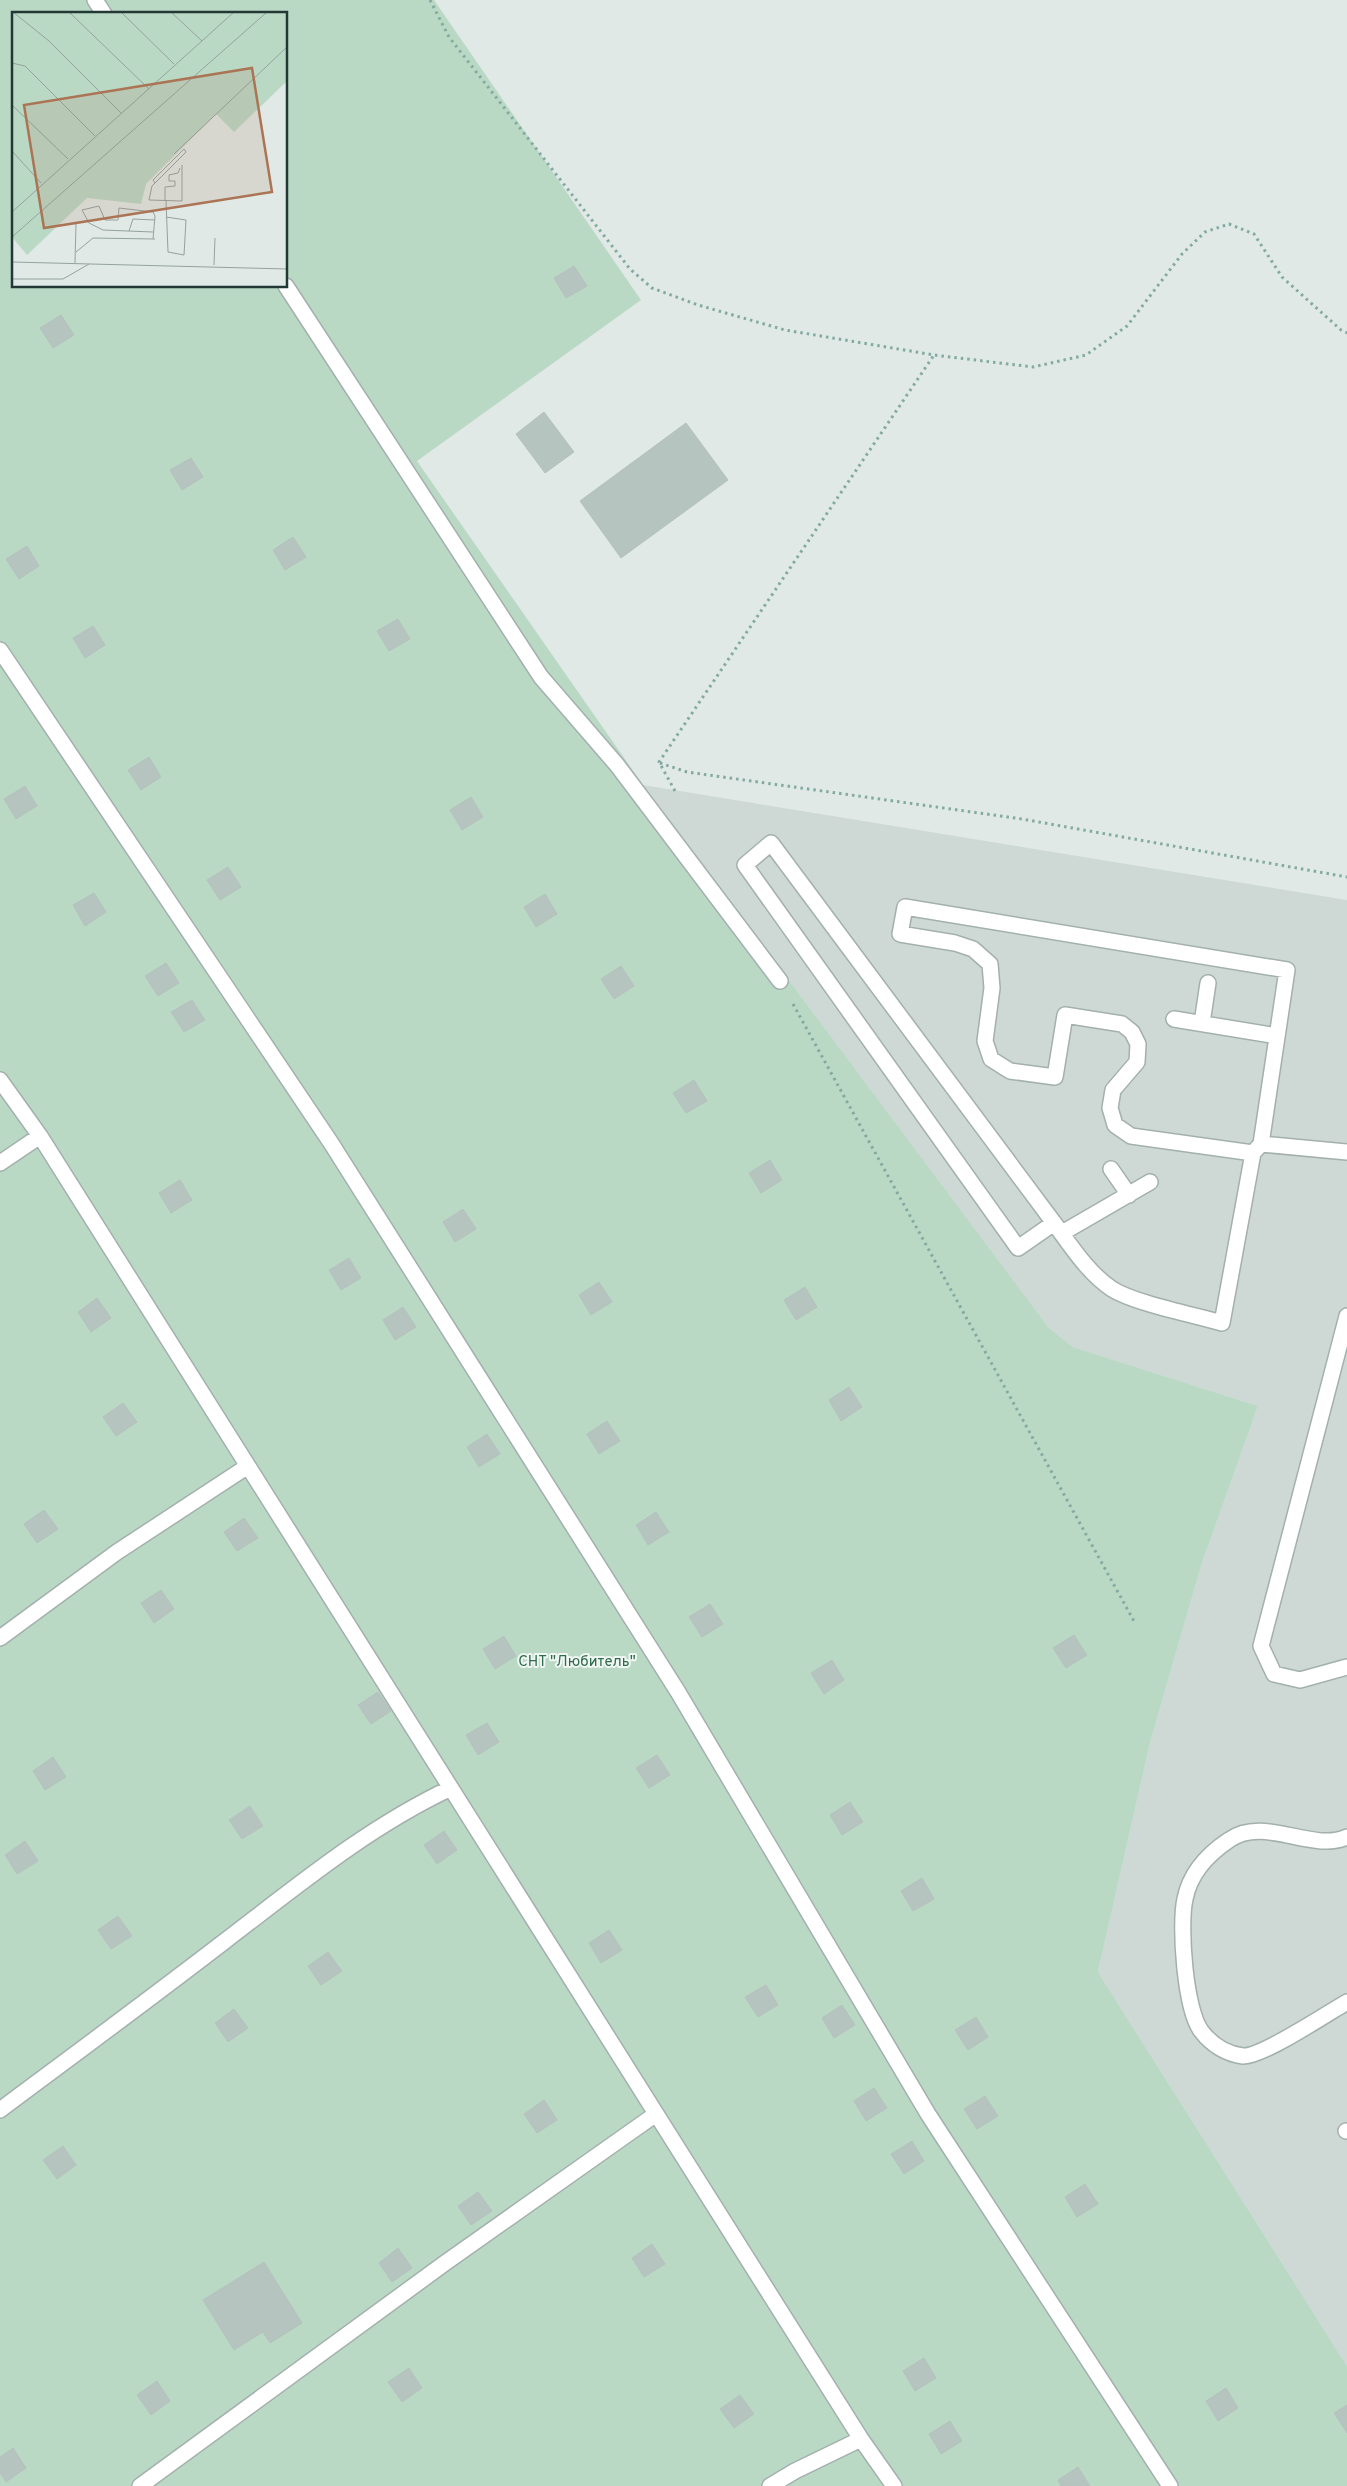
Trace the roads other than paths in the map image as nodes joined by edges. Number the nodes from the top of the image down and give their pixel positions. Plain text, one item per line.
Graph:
1 (95, 0) edge
2 (103, 12) edge
3 (287, 288) edge
4 (0, 650) edge
5 (780, 980) dead end
6 (1208, 983) dead end
7 (1174, 1018) dead end
8 (1202, 1023) junction
9 (1277, 1036) junction
10 (0, 1080) edge
11 (40, 1136) junction
12 (1257, 1148) junction
13 (1347, 1152) edge
14 (0, 1163) edge
15 (1111, 1169) dead end
16 (1150, 1182) dead end
17 (1128, 1195) junction
18 (1058, 1228) junction
19 (1347, 1316) edge
20 (248, 1466) junction
21 (0, 1638) edge
22 (1347, 1667) edge
23 (451, 1788) junction
24 (1347, 1837) edge
25 (1347, 2002) edge
26 (0, 2110) edge
27 (656, 2114) junction
28 (861, 2439) junction
29 (140, 2486) edge
30 (770, 2486) edge
31 (894, 2486) edge
32 (1170, 2486) edge

1 - 2 lane
3 - 5 lane
4 - 32 lane
6 - 8 lane
7 - 8 lane
8 - 9 lane
9 - 12 lane
9 - 12 lane
10 - 11 lane
11 - 14 lane
11 - 20 lane
12 - 13 lane
12 - 18 lane
15 - 17 lane
16 - 17 lane
17 - 18 lane
18 - 18 lane
19 - 22 lane
20 - 21 lane
20 - 23 lane
23 - 26 lane
23 - 27 lane
24 - 25 lane
27 - 28 lane
27 - 29 lane
28 - 30 lane
28 - 31 lane

